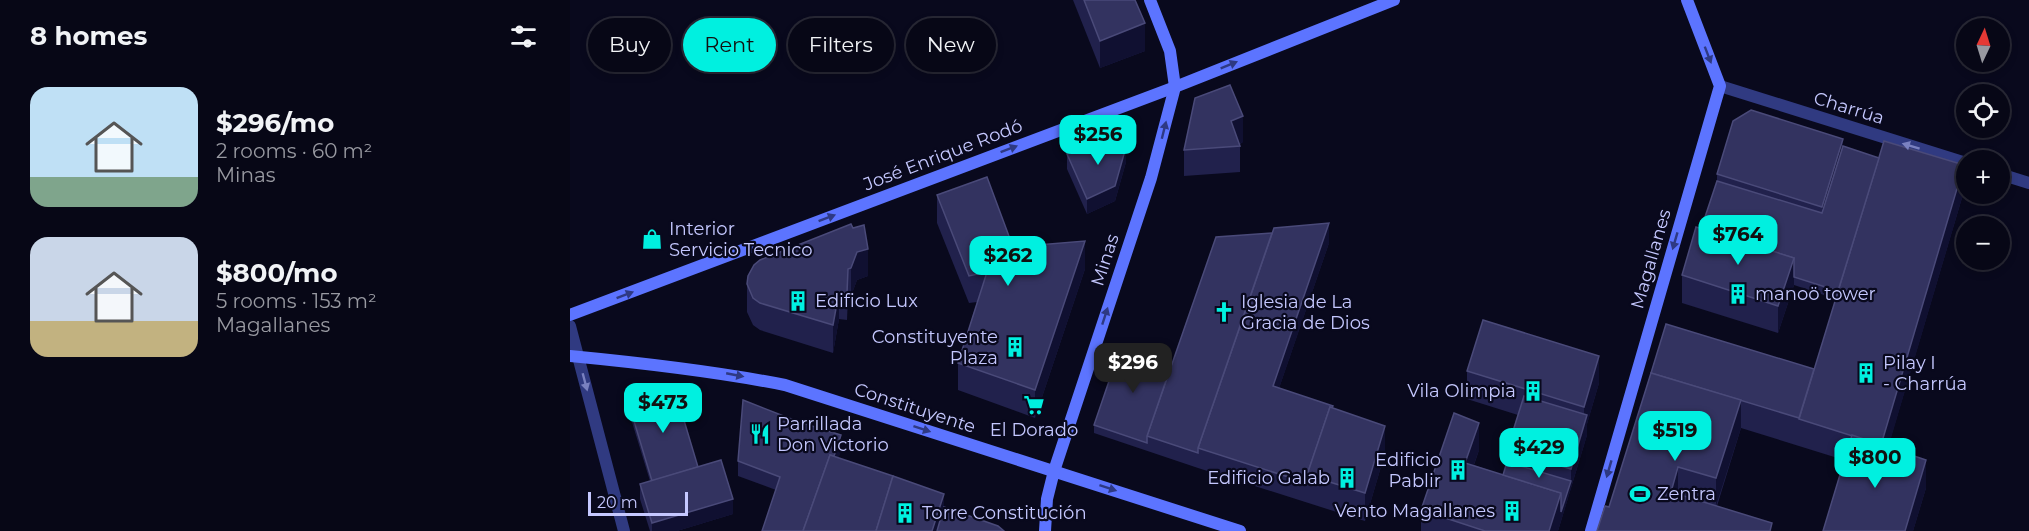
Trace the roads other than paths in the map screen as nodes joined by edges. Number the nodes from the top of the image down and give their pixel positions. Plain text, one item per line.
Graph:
1 (1150, 0) edge
2 (1394, 0) edge
3 (1687, 0) edge
4 (1720, 86) junction
5 (1175, 87) junction
6 (1956, 161) edge
7 (2010, 177) edge
8 (2029, 183) edge
9 (570, 315) edge
10 (570, 326) edge
11 (574, 356) edge
12 (1054, 471) junction
13 (624, 531) edge
14 (1045, 531) edge
15 (1240, 531) edge
16 (1591, 531) edge

1 - 5 street, Minas
5 -> 2 street, José Enrique Rodó
3 -> 4 street
6 -> 4 street, Charrúa
4 -> 16 street, Magallanes
9 -> 5 street, José Enrique Rodó
12 -> 5 street, Minas
7 - 8 street
10 - 11 street
11 -> 12 street, Constituyente
11 -> 13 street
12 - 14 street, Minas
12 -> 15 street, Constituyente

